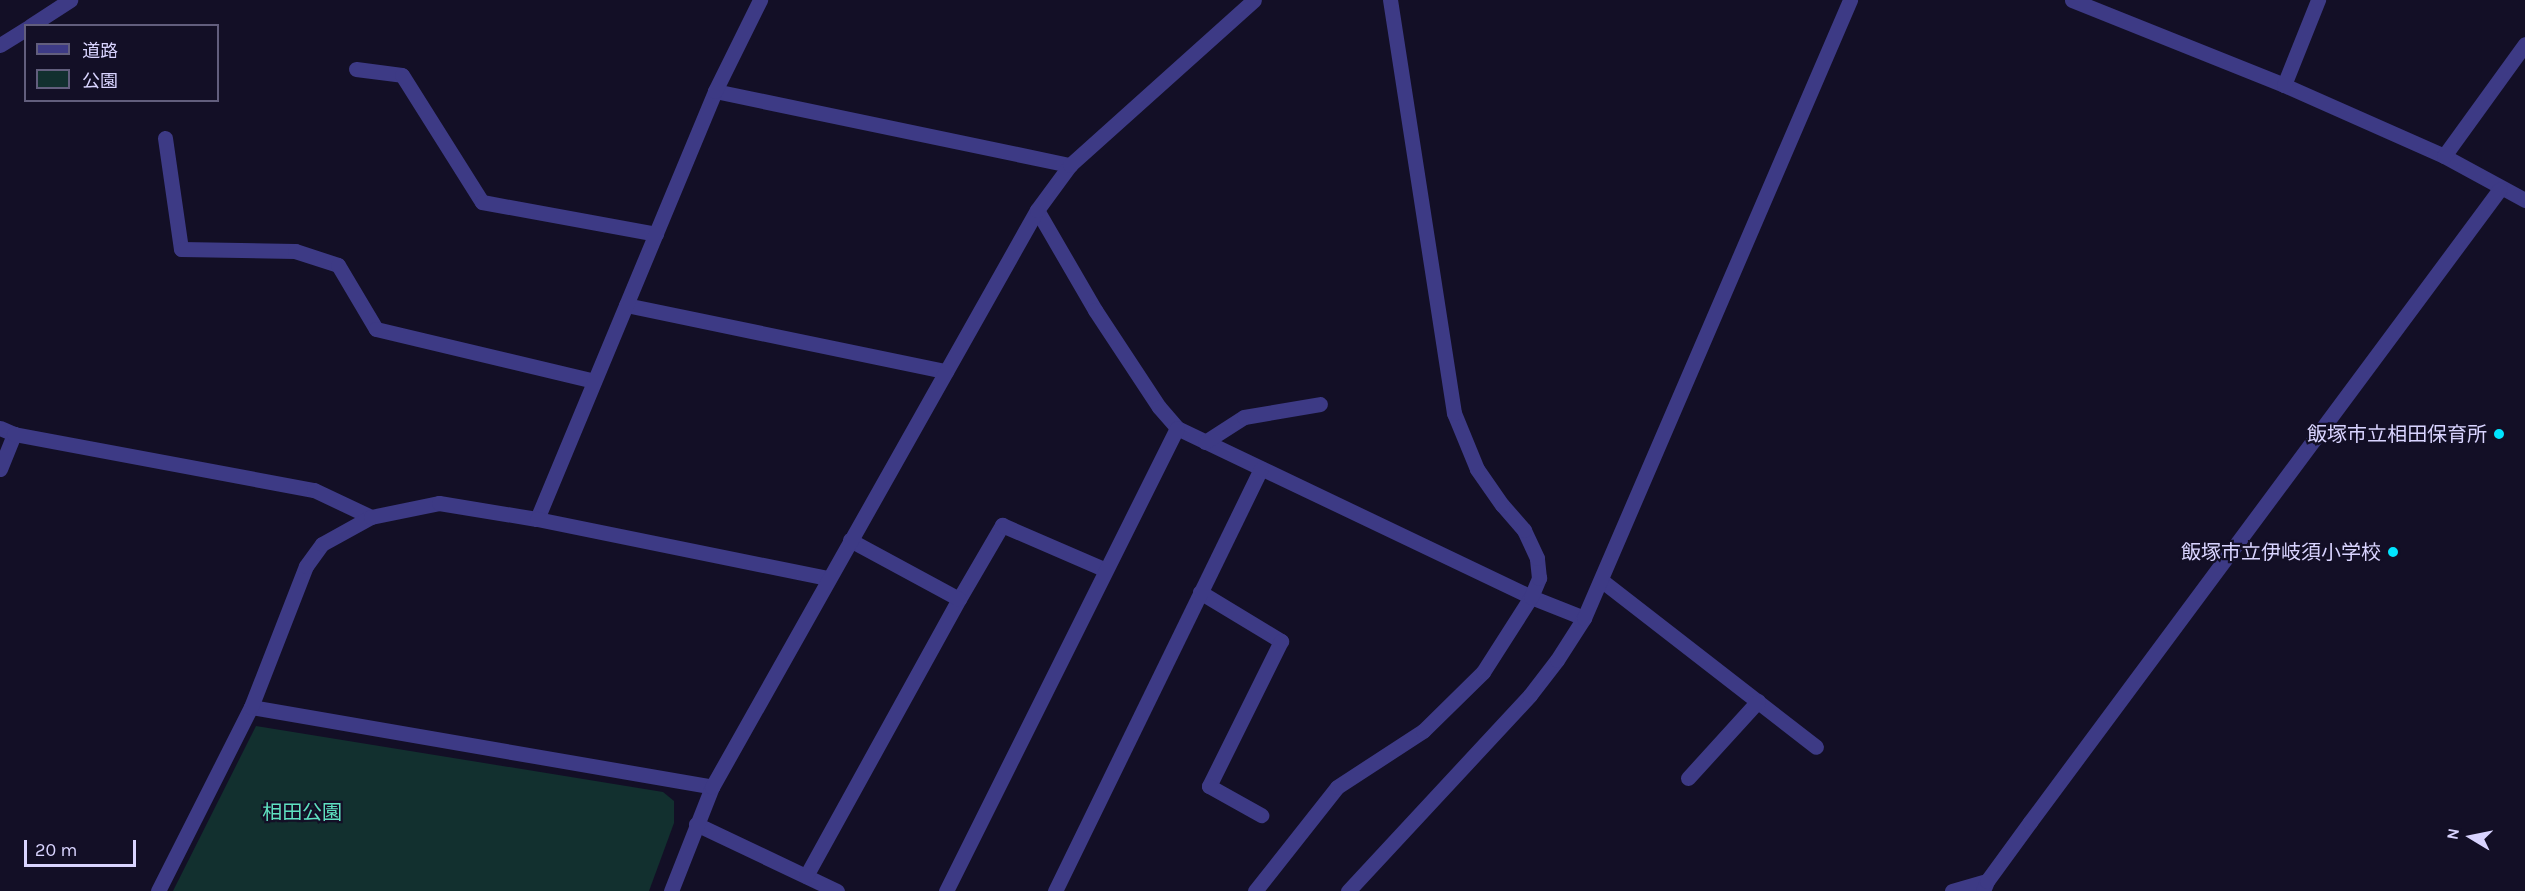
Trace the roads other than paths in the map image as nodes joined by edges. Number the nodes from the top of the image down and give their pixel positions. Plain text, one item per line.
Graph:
1 (70, 0) edge
2 (760, 0) edge
3 (1254, 0) edge
4 (1390, 0) edge
5 (1850, 0) edge
6 (2072, 0) edge
7 (2318, 0) edge
8 (33, 24) edge
9 (24, 30) edge
10 (2525, 44) edge
11 (0, 45) edge
12 (357, 69) dead end
13 (2284, 85) junction
14 (715, 91) junction
15 (165, 138) dead end
16 (2444, 156) junction
17 (1070, 165) junction
18 (2500, 189) junction
19 (2525, 200) edge
20 (1038, 210) junction
21 (656, 234) junction
22 (626, 304) junction
23 (946, 371) junction
24 (594, 381) junction
25 (1320, 404) dead end
26 (1177, 428) junction
27 (7, 431) edge
28 (1205, 442) junction
29 (1261, 468) junction
30 (0, 469) edge
31 (371, 518) junction
32 (537, 519) junction
33 (850, 540) junction
34 (1106, 570) junction
35 (828, 578) junction
36 (1601, 580) junction
37 (1200, 592) junction
38 (1531, 597) junction
39 (959, 600) junction
40 (1584, 618) junction
41 (1758, 702) junction
42 (251, 706) junction
43 (1816, 747) dead end
44 (1688, 778) dead end
45 (712, 787) junction
46 (1261, 815) dead end
47 (696, 824) junction
48 (806, 876) junction
49 (1985, 886) edge
50 (158, 891) edge
51 (671, 891) edge
52 (837, 891) edge
53 (946, 891) edge
54 (1055, 891) edge
55 (1255, 891) edge
56 (1348, 891) edge
57 (1952, 891) edge

1 - 8 street
2 - 14 street
3 - 17 street
4 - 38 street
5 - 36 street
6 - 13 street
7 - 13 street
9 - 11 street
10 - 16 street
12 - 21 street
13 - 16 street
14 - 17 street
14 - 21 street
15 - 24 street
16 - 18 street
17 - 20 street
18 - 19 street
18 - 49 street
20 - 23 street
20 - 26 street
21 - 22 street
22 - 23 street
22 - 24 street
23 - 33 street
24 - 32 street
25 - 28 street
26 - 28 street
26 - 34 street
27 - 30 street
27 - 31 street
28 - 29 street
29 - 37 street
29 - 38 street
31 - 32 street
31 - 42 street
32 - 35 street
33 - 35 street
33 - 39 street
34 - 39 street
34 - 53 street
35 - 45 street
36 - 40 street
36 - 41 street
37 - 46 street
37 - 54 street
38 - 40 street
38 - 55 street
39 - 48 street
40 - 56 street
41 - 43 street
41 - 44 street
42 - 45 street
42 - 50 street
45 - 47 street
47 - 48 street
47 - 51 street
48 - 52 street
49 - 57 street

